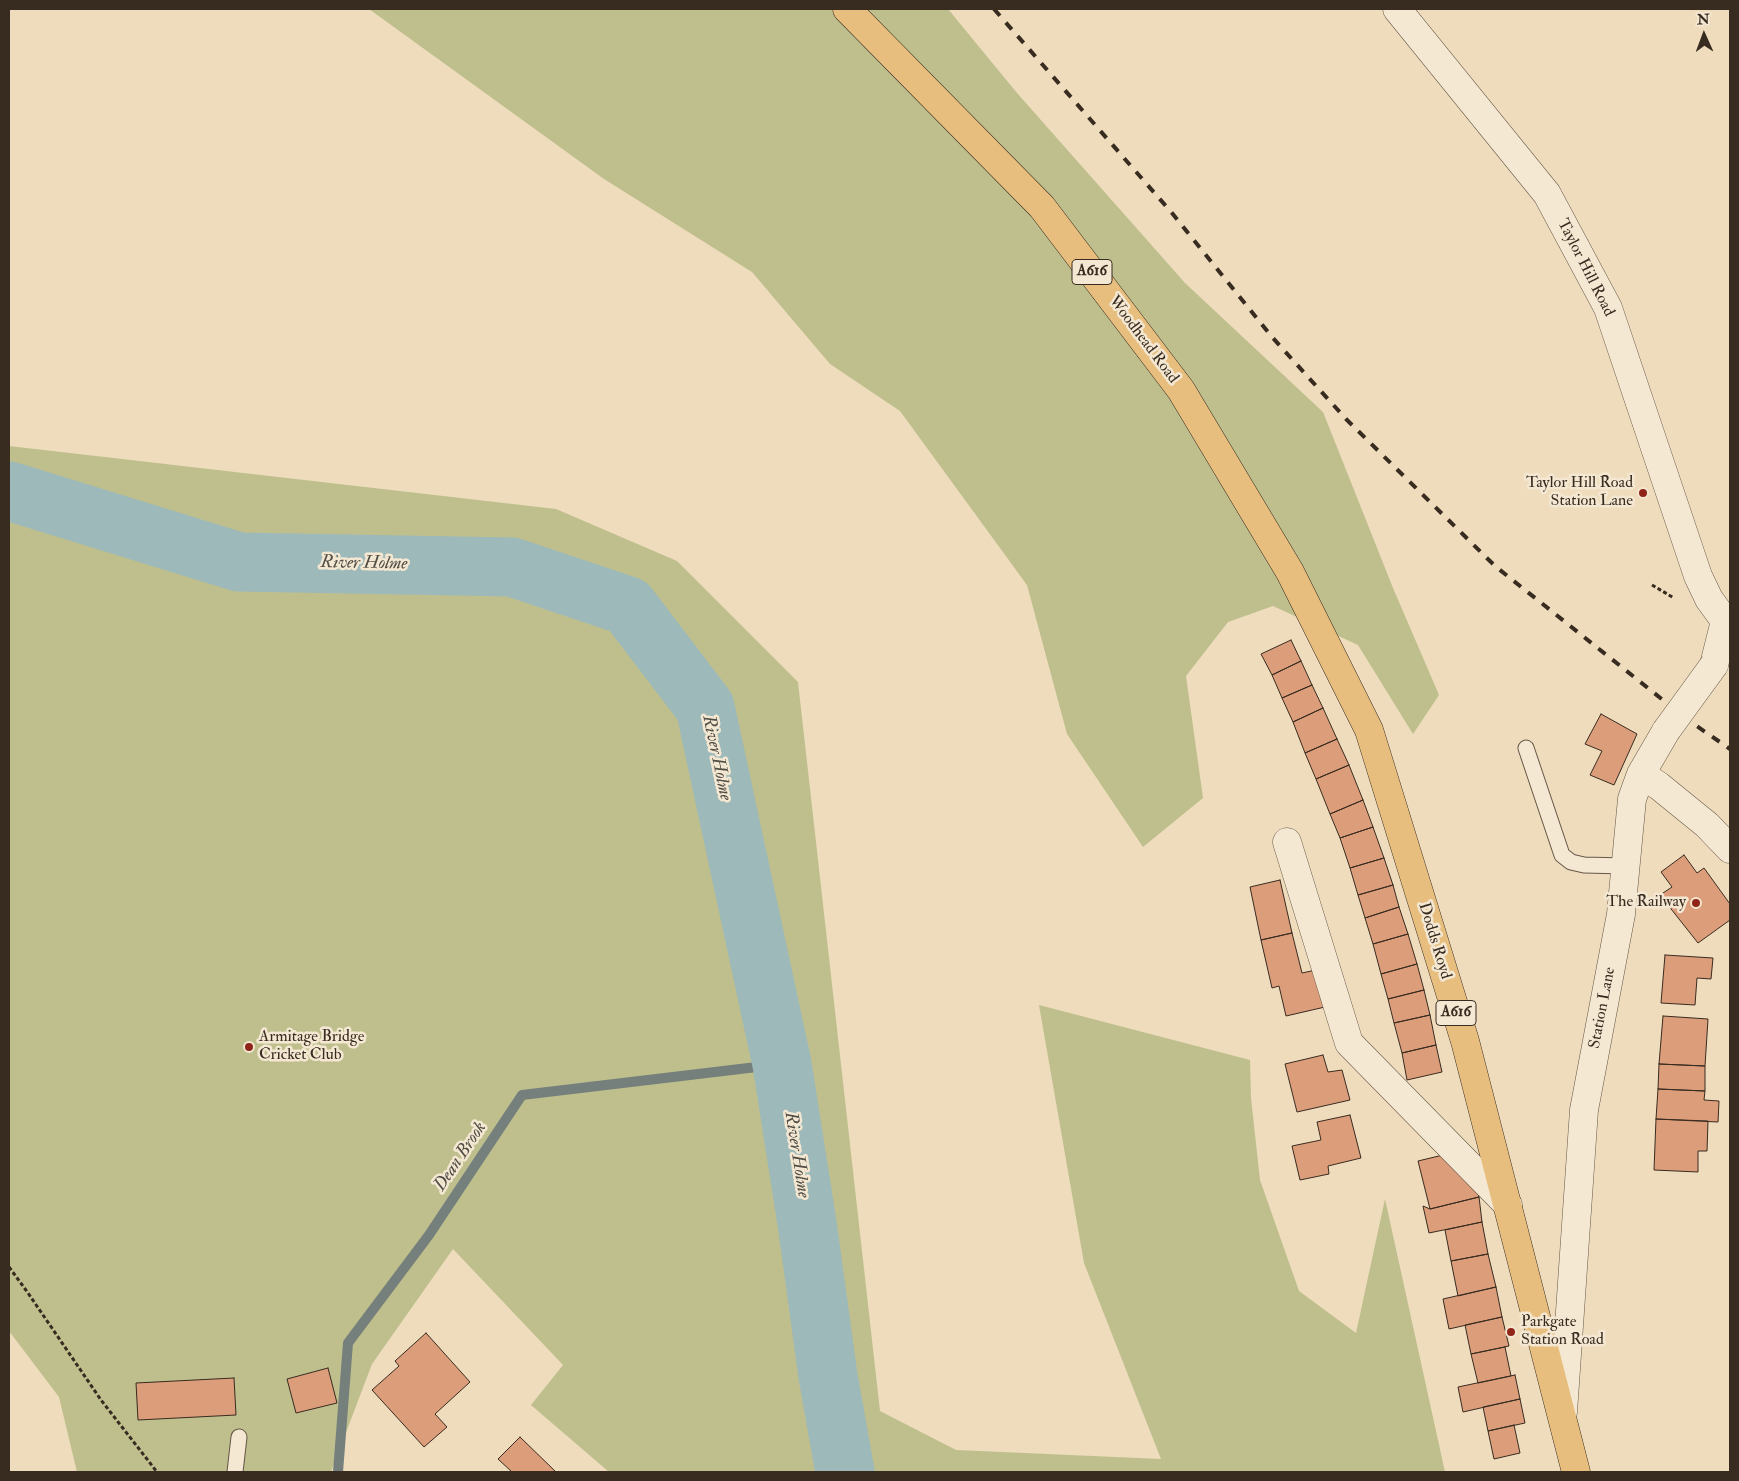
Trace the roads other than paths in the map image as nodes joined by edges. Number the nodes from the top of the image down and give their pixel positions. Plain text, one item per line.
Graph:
1 (847, 9) edge
2 (1397, 9) edge
3 (1312, 618) joint
4 (1728, 622) edge
5 (1526, 748) dead end
6 (1641, 774) junction
7 (1286, 842) dead end
8 (1730, 849) edge
9 (1626, 866) junction
10 (1508, 1206) junction
11 (1562, 1421) junction
12 (239, 1437) dead end
13 (235, 1472) edge
14 (1576, 1472) edge

1 - 3 main road, Woodhead Road / A616
2 - 4 street, Taylor Hill Road
3 - 10 main road, Dodds Royd / A616
4 - 6 street, Station Lane, bridge
5 - 9 lane
6 - 8 street
6 - 9 street, Station Lane
7 - 10 street
9 - 11 street, Station Lane
10 - 11 main road, Dodds Royd / A616
11 - 14 main road, A616
12 - 13 lane

